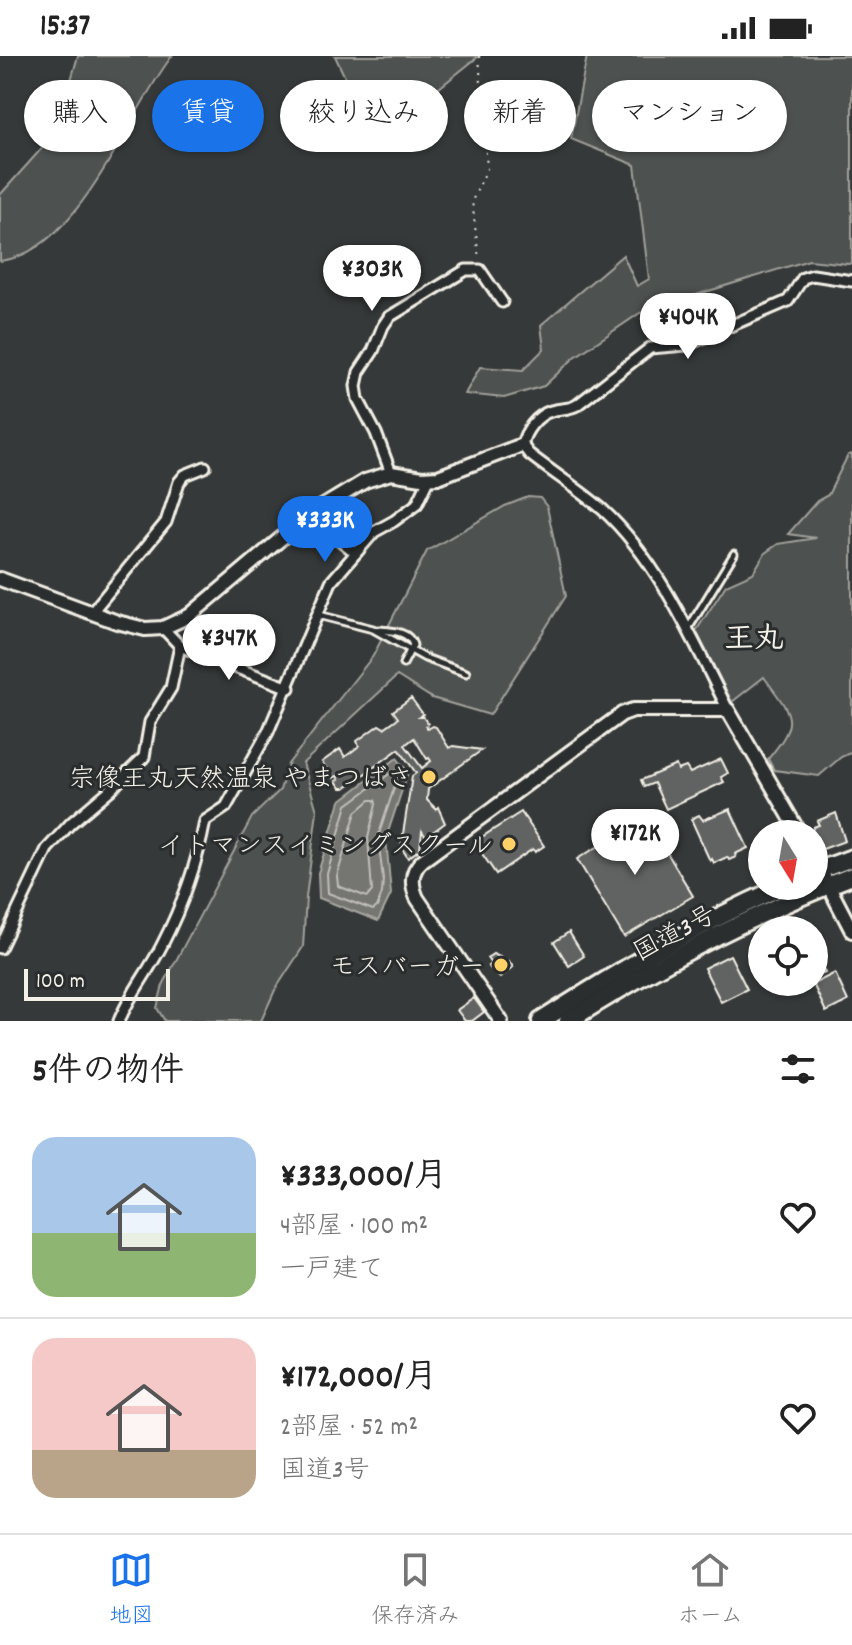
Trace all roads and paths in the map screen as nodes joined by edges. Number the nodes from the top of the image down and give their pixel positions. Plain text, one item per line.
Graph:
1 (479, 56) edge
2 (480, 270) junction
3 (852, 281) edge
4 (502, 302) dead end
5 (575, 394) dead end
6 (577, 405) junction
7 (522, 445) junction
8 (205, 467) dead end
9 (391, 473) junction
10 (429, 479) junction
11 (309, 515) junction
12 (356, 553) junction
13 (734, 554) dead end
14 (0, 579) edge
15 (92, 612) junction
16 (318, 615) junction
17 (163, 628) junction
18 (373, 629) junction
19 (688, 630) junction
20 (180, 646) junction
21 (411, 650) junction
22 (403, 664) dead end
23 (466, 673) dead end
24 (289, 688) junction
25 (728, 710) junction
26 (792, 820) edge
27 (852, 858) edge
28 (828, 863) edge
29 (852, 876) edge
30 (829, 885) junction
31 (754, 900) edge
32 (852, 931) edge
33 (0, 948) edge
34 (119, 1021) edge
35 (501, 1021) edge
36 (541, 1021) edge
37 (568, 1021) edge

1 - 2 path
2 - 4 street
2 - 9 street
3 - 6 street
5 - 6 lane
6 - 7 street
7 - 10 street
7 - 19 street
8 - 15 street
9 - 10 street
9 - 11 street
10 - 12 street
11 - 12 street
11 - 17 street
12 - 16 street
13 - 19 lane
14 - 15 street
15 - 17 street
16 - 18 lane
16 - 24 street
17 - 20 street
18 - 21 lane
18 - 21 lane
19 - 25 street
20 - 24 street
20 - 33 street
21 - 22 lane
21 - 23 lane
24 - 34 street
25 - 26 street
25 - 35 street
27 - 28 highway
29 - 30 highway, 国道3号
30 - 32 street
30 - 37 highway, 国道3号
31 - 36 highway, 国道3号

